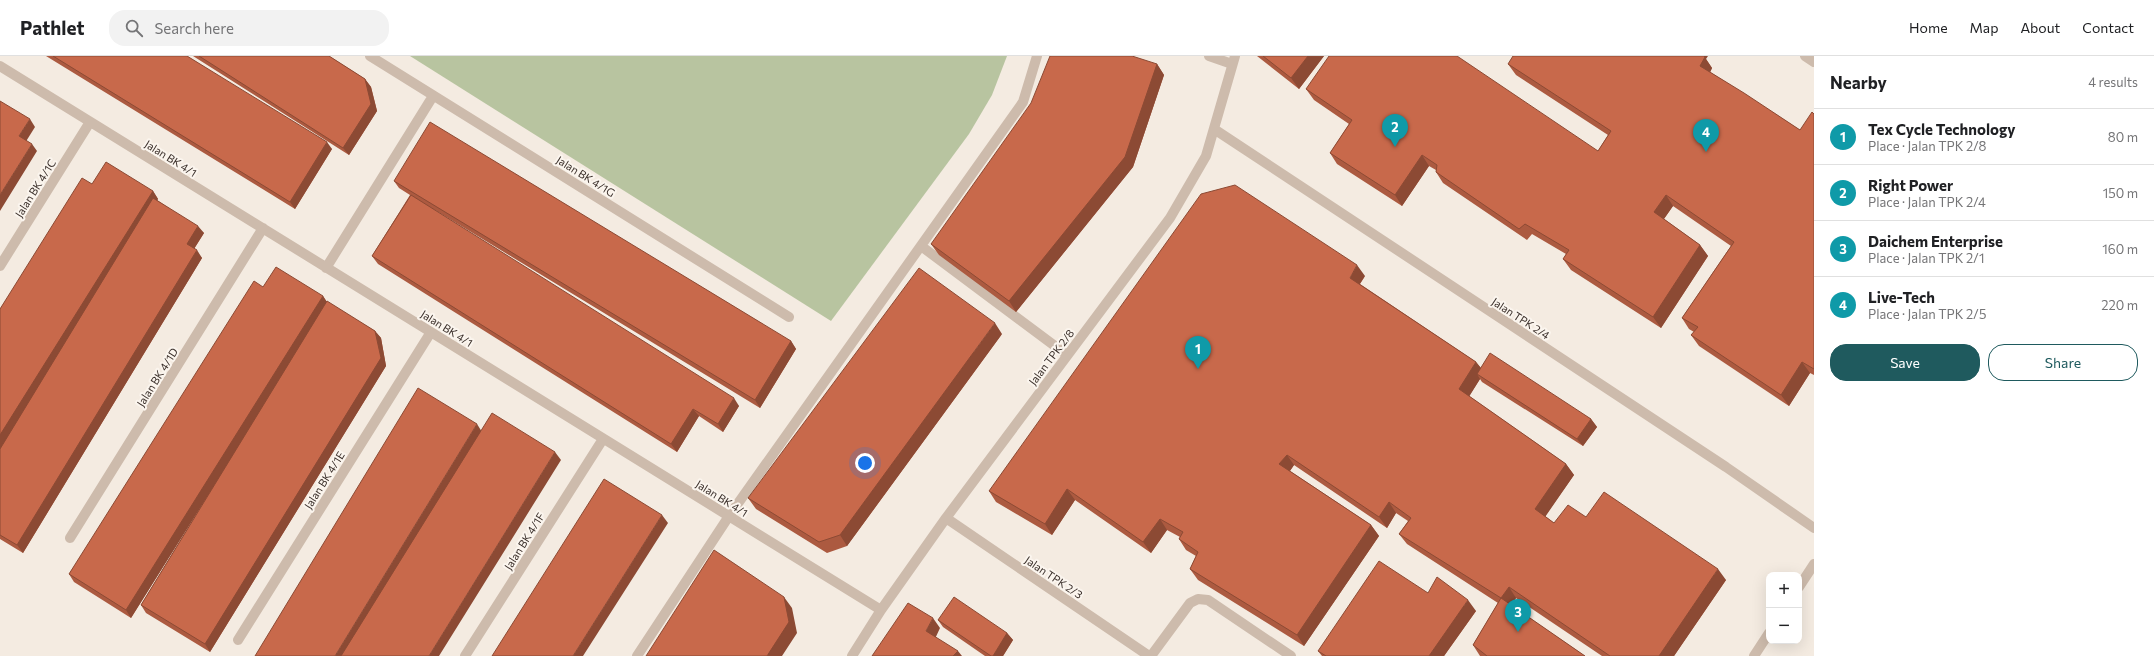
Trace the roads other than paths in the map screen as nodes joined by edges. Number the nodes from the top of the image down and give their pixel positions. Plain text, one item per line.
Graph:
1 (370, 56) edge
2 (1037, 56) edge
3 (1209, 56) edge
4 (1805, 56) edge
5 (1234, 60) edge
6 (1814, 62) edge
7 (0, 66) edge
8 (433, 96) junction
9 (90, 122) junction
10 (1214, 129) junction
11 (263, 228) junction
12 (921, 246) junction
13 (0, 266) edge
14 (326, 268) junction
15 (789, 317) dead end
16 (431, 332) junction
17 (1067, 356) junction
18 (603, 439) junction
19 (729, 516) junction
20 (946, 518) junction
21 (1814, 528) edge
22 (70, 538) dead end
23 (1814, 564) edge
24 (1802, 582) edge
25 (881, 610) junction
26 (1766, 638) edge
27 (238, 640) dead end
28 (465, 656) edge
29 (637, 656) edge
30 (852, 656) edge
31 (1150, 656) edge
32 (1291, 656) edge
33 (1754, 656) edge

1 - 8 street, Jalan BK 4/1G
2 - 12 street
3 - 5 street
4 - 6 street
5 - 10 street, Jalan TPK 2/8
7 - 9 street, Jalan BK 4/1
8 - 14 street
8 - 15 street, Jalan BK 4/1G
9 - 11 street, Jalan BK 4/1
9 - 13 street, Jalan BK 4/1C
10 - 17 street, Jalan TPK 2/8
10 - 21 street, Jalan TPK 2/4
11 - 14 street, Jalan BK 4/1
11 - 22 street, Jalan BK 4/1D
12 - 17 street
12 - 19 street
14 - 16 street, Jalan BK 4/1
16 - 18 street, Jalan BK 4/1
16 - 27 street, Jalan BK 4/1E
17 - 20 street, Jalan TPK 2/8
18 - 19 street, Jalan BK 4/1
18 - 28 street, Jalan BK 4/1F
19 - 25 street, Jalan BK 4/1
19 - 29 street
20 - 25 street, Jalan TPK 2/8
20 - 31 street, Jalan TPK 2/3
23 - 24 street
25 - 30 street, Jalan TPK 2/8
26 - 33 street
31 - 32 street

